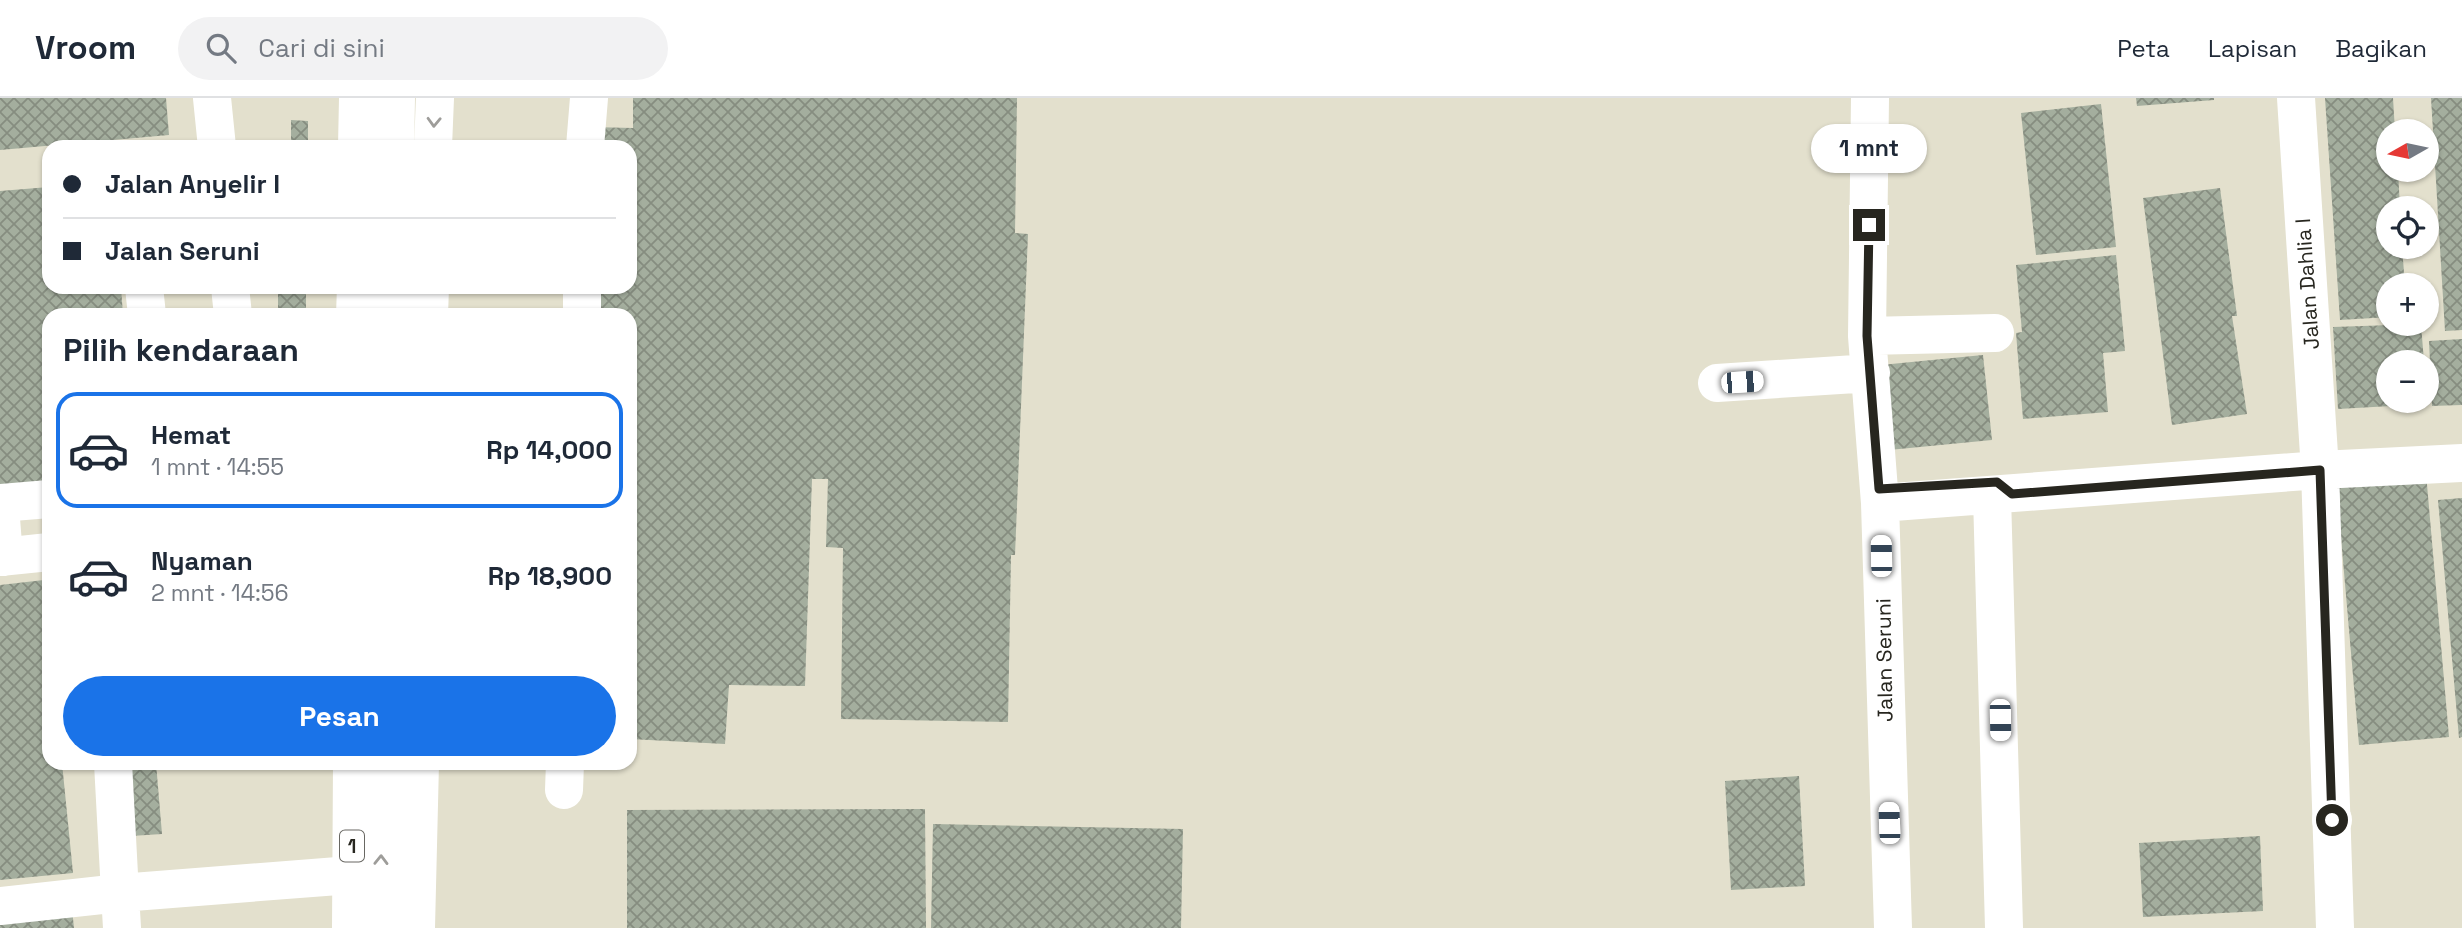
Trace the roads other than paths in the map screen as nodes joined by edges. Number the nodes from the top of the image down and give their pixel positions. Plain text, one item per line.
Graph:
1 (212, 98) edge
2 (358, 98) edge
3 (396, 98) edge
4 (435, 98) edge
5 (589, 98) edge
6 (1870, 98) edge
7 (2296, 98) edge
8 (216, 140) edge
9 (357, 140) edge
10 (395, 140) edge
11 (433, 140) edge
12 (586, 140) edge
13 (1995, 334) dead end
14 (1869, 354) junction
15 (1717, 383) dead end
16 (2462, 463) edge
17 (2320, 470) junction
18 (2002, 495) junction
19 (1879, 496) junction
20 (42, 500) edge
21 (0, 504) edge
22 (42, 553) edge
23 (2, 557) edge
24 (113, 770) edge
25 (362, 770) edge
26 (362, 770) edge
27 (395, 770) edge
28 (420, 773) edge
29 (351, 875) junction
30 (0, 906) edge
31 (121, 911) edge
32 (351, 928) edge
33 (380, 928) edge
34 (416, 928) edge
35 (1893, 928) edge
36 (2004, 928) edge
37 (2335, 928) edge

1 - 8 main road
2 - 9 main road
3 - 10 main road
4 -> 11 main road
5 - 12 main road
6 - 14 main road, Jalan Seruni
7 - 17 main road, Jalan Dahlia I
13 - 14 main road
14 - 15 main road
14 - 19 main road, Jalan Seruni
16 - 17 main road
17 - 18 main road
17 - 37 main road, Jalan Dahlia I
18 - 19 main road
18 - 36 main road
19 - 35 main road, Jalan Seruni
20 - 21 main road
21 - 23 main road
22 - 23 main road
24 - 31 main road
25 - 29 main road, 1
33 -> 26 main road
27 - 28 main road
28 - 34 main road
29 - 31 main road
29 - 32 main road, 1
30 - 31 main road

